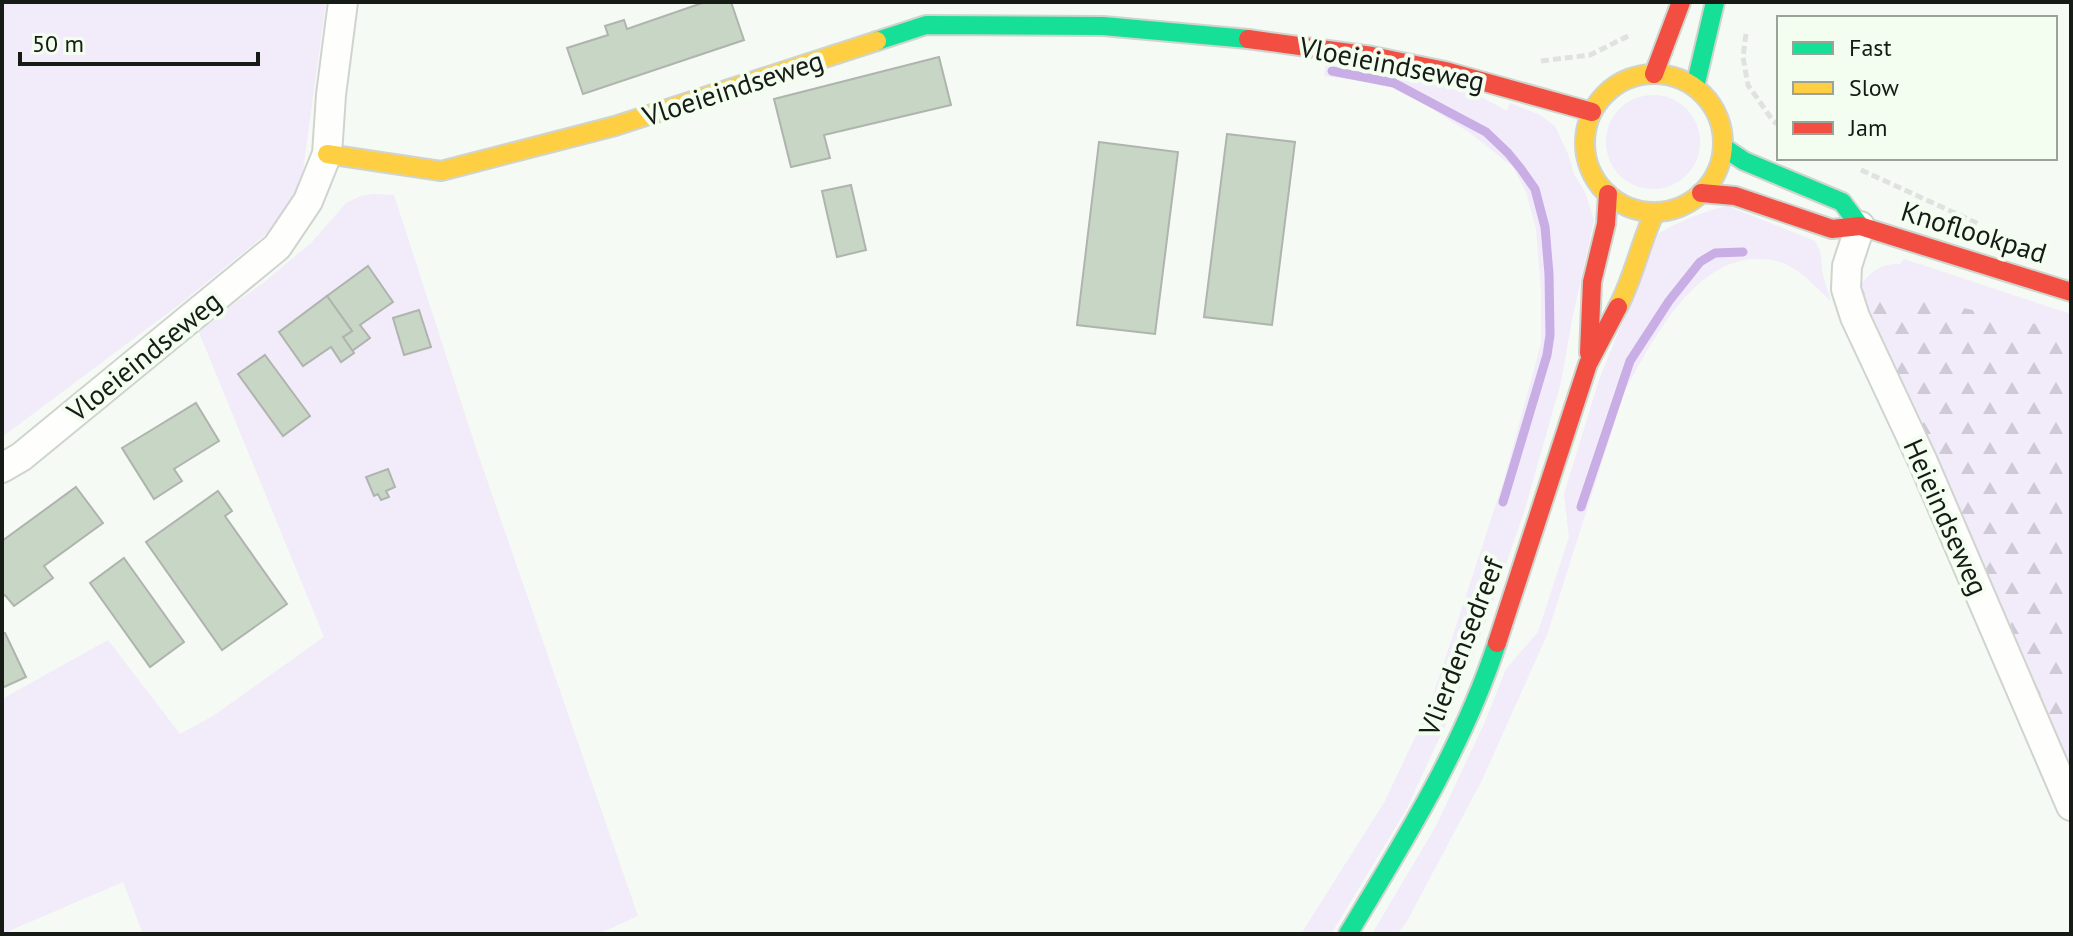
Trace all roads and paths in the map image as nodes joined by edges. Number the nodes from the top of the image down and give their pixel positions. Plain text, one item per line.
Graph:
1 (343, 2) edge
2 (1681, 2) edge
3 (1715, 2) edge
4 (1747, 26) dead end
5 (1654, 74) junction
6 (1695, 87) junction
7 (1592, 112) junction
8 (1777, 124) edge
9 (1723, 147) junction
10 (327, 154) junction
11 (1849, 165) dead end
12 (1701, 193) junction
13 (1608, 194) junction
14 (1655, 212) junction
15 (1979, 224) dead end
16 (1860, 226) junction
17 (2071, 292) edge
18 (1588, 364) junction
19 (2, 468) edge
20 (2071, 806) edge
21 (1348, 934) edge

1 - 10 street
2 - 5 main road
3 - 6 main road
4 - 8 path
5 - 6 main road
5 - 7 main road
6 - 9 main road
7 - 10 main road, Vloeieindseweg
7 - 13 main road
9 - 12 main road
9 - 16 main road, Knoflookpad
10 - 19 street, Vloeieindseweg
11 - 15 path
12 - 14 main road
12 - 16 main road, Knoflookpad
13 - 14 main road
13 - 18 main road, Vlierdensedreef
14 - 18 main road, Vlierdensedreef
16 - 17 main road, Knoflookpad
16 - 20 street, Heieindseweg
18 - 21 main road, Vlierdensedreef

